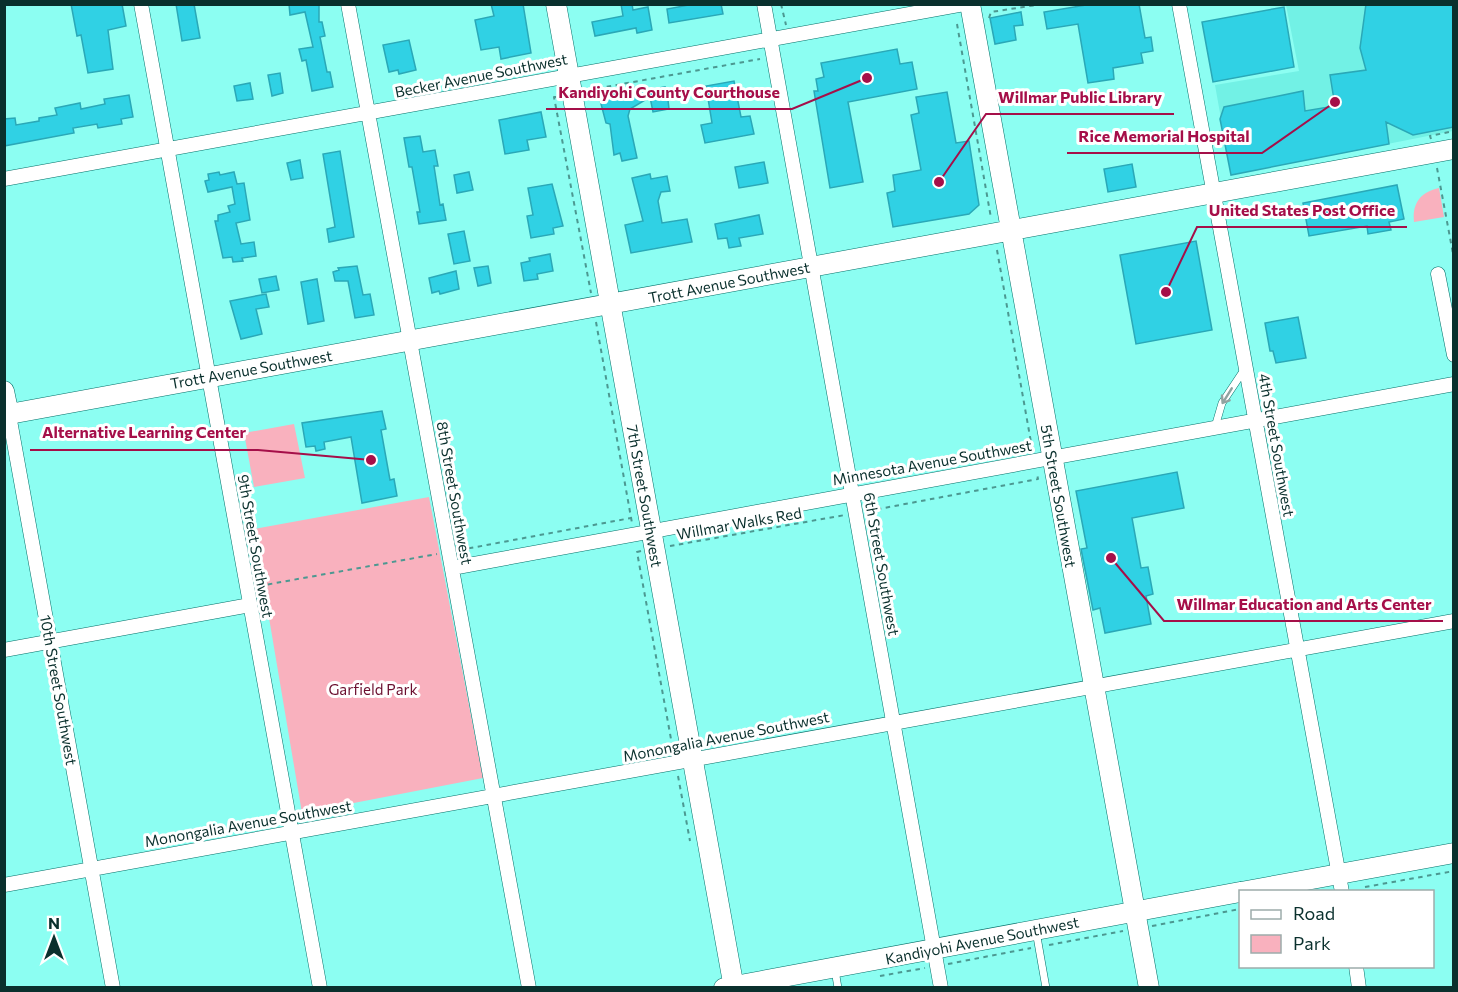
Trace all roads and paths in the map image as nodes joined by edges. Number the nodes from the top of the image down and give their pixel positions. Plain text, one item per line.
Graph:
1 (141, 4) edge
2 (348, 4) edge
3 (556, 4) edge
4 (764, 4) edge
5 (781, 4) edge
6 (1043, 4) edge
7 (1179, 4) edge
8 (969, 10) edge
9 (788, 35) junction
10 (770, 39) junction
11 (773, 56) junction
12 (570, 84) junction
13 (368, 113) junction
14 (1454, 131) edge
15 (167, 149) junction
16 (1454, 149) edge
17 (1434, 153) junction
18 (4, 179) edge
19 (1214, 193) junction
20 (1003, 232) junction
21 (1454, 259) edge
22 (811, 267) junction
23 (1438, 274) dead end
24 (602, 306) junction
25 (411, 340) junction
26 (1454, 355) edge
27 (1246, 368) junction
28 (209, 376) junction
29 (1454, 384) edge
30 (4, 392) edge
31 (7, 415) edge
32 (1256, 420) junction
33 (1215, 427) junction
34 (1044, 459) junction
35 (853, 494) junction
36 (857, 513) junction
37 (646, 539) junction
38 (452, 568) junction
39 (250, 605) junction
40 (1454, 621) edge
41 (50, 641) junction
42 (1297, 648) junction
43 (4, 650) edge
44 (1094, 685) junction
45 (893, 722) junction
46 (694, 759) junction
47 (492, 796) junction
48 (292, 832) junction
49 (1454, 853) edge
50 (92, 869) junction
51 (1454, 871) edge
52 (4, 885) edge
53 (1341, 885) edge
54 (1270, 890) edge
55 (1239, 892) edge
56 (1135, 911) junction
57 (1035, 930) junction
58 (934, 949) junction
59 (834, 967) junction
60 (1356, 968) edge
61 (113, 987) edge
62 (320, 987) edge
63 (529, 987) edge
64 (731, 987) edge
65 (838, 987) edge
66 (941, 987) edge
67 (1046, 987) edge
68 (1149, 987) edge
69 (1359, 987) edge

1 - 15 street, 9th Street Southwest
2 - 13 street, 8th Street Southwest
3 - 12 street, 7th Street Southwest
4 - 10 street, 6th Street Southwest
5 - 9 path
6 - 8 path
7 - 19 street, 4th Street Southwest
8 - 9 street, Becker Avenue Southwest
8 - 20 street, 5th Street Southwest
8 - 20 path
9 - 10 street, Becker Avenue Southwest
10 - 11 street, 6th Street Southwest
10 - 12 street, Becker Avenue Southwest
11 - 12 path
11 - 22 street, 6th Street Southwest
12 - 13 street, Becker Avenue Southwest
12 - 24 street, 7th Street Southwest
12 - 24 path
13 - 15 street, Becker Avenue Southwest
13 - 25 street, 8th Street Southwest
14 - 17 path
15 - 18 street, Becker Avenue Southwest
15 - 28 street, 9th Street Southwest
16 - 17 street, Trott Avenue Southwest
17 - 19 street, Trott Avenue Southwest
17 - 21 path
19 - 20 street, Trott Avenue Southwest
19 - 27 street, 4th Street Southwest
20 - 22 street, Trott Avenue Southwest
20 - 34 street, 5th Street Southwest
20 - 34 path
22 - 24 street, Trott Avenue Southwest
22 - 35 street, 6th Street Southwest
23 - 26 street
24 - 25 street, Trott Avenue Southwest
24 - 37 street, 7th Street Southwest
24 - 37 path
25 - 28 street, Trott Avenue Southwest
25 - 38 street, 8th Street Southwest
27 - 32 street, 4th Street Southwest
27 -> 33 lane
28 - 31 street, Trott Avenue Southwest
28 - 39 street, 9th Street Southwest
29 - 32 street, Minnesota Avenue Southwest
30 - 31 street, 10th Street Southwest
31 - 41 street, 10th Street Southwest
32 - 33 street, Minnesota Avenue Southwest
32 - 42 street, 4th Street Southwest
33 - 34 street, Minnesota Avenue Southwest
34 - 35 street, Minnesota Avenue Southwest
34 - 36 path, Willmar Walks Red
34 - 44 street, 5th Street Southwest
35 - 36 street, 6th Street Southwest
35 - 37 street, Minnesota Avenue Southwest
36 - 37 path, Willmar Walks Red
36 - 45 street, 6th Street Southwest
37 - 38 street, Minnesota Avenue Southwest
37 - 46 street, 7th Street Southwest
38 - 47 street, 8th Street Southwest
39 - 41 street
39 - 48 street, 9th Street Southwest
40 - 42 street, Monongalia Avenue Southwest
41 - 43 street
41 - 50 street, 10th Street Southwest
42 - 44 street, Monongalia Avenue Southwest
42 - 53 street, 4th Street Southwest
44 - 45 street, Monongalia Avenue Southwest
44 - 56 street, 5th Street Southwest
45 - 46 street, Monongalia Avenue Southwest
45 - 58 street, 6th Street Southwest
46 - 47 street, Monongalia Avenue Southwest
46 - 64 street, 7th Street Southwest
47 - 48 street, Monongalia Avenue Southwest
47 - 63 street, 8th Street Southwest
48 - 50 street, Monongalia Avenue Southwest
48 - 62 street, 9th Street Southwest
49 - 53 street, Kandiyohi Avenue Southwest
50 - 52 street, Monongalia Avenue Southwest
50 - 61 street, 10th Street Southwest
51 - 53 path
53 - 54 street, Kandiyohi Avenue Southwest
55 - 56 street, Kandiyohi Avenue Southwest
56 - 57 street, Kandiyohi Avenue Southwest
56 - 68 street, 5th Street Southwest
57 - 58 street, Kandiyohi Avenue Southwest
57 - 67 lane
58 - 59 street, Kandiyohi Avenue Southwest
58 - 66 street, 6th Street Southwest
59 - 64 street, Kandiyohi Avenue Southwest
59 - 65 lane
60 - 69 street

